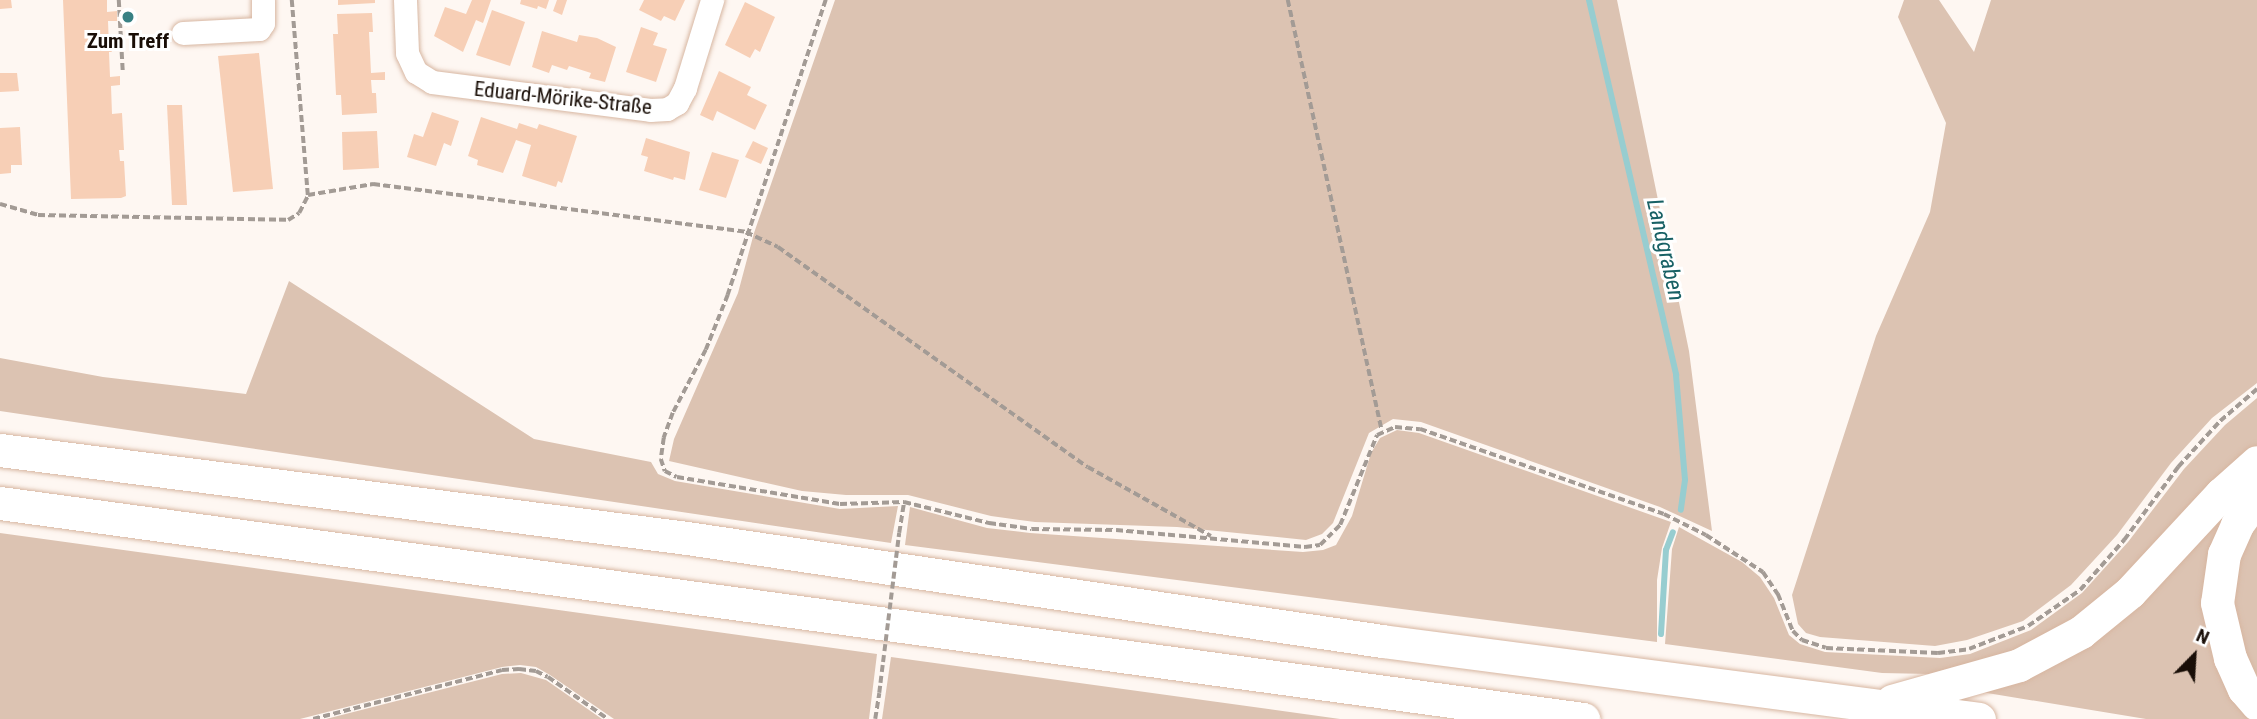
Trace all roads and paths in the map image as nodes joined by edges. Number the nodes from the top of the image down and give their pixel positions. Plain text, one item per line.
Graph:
1 (119, 0) edge
2 (262, 0) edge
3 (292, 0) edge
4 (405, 0) edge
5 (712, 0) edge
6 (826, 0) edge
7 (1288, 0) edge
8 (183, 33) dead end
9 (123, 72) dead end
10 (308, 195) junction
11 (0, 204) edge
12 (747, 232) junction
13 (2257, 389) edge
14 (1382, 431) junction
15 (0, 450) edge
16 (2257, 461) edge
17 (2257, 497) edge
18 (904, 502) junction
19 (0, 503) edge
20 (1215, 538) junction
21 (2257, 704) edge
22 (1876, 705) junction
23 (313, 719) edge
24 (608, 719) edge
25 (875, 719) edge
26 (1583, 719) edge
27 (1979, 719) edge

1 - 9 path
2 - 8 street
3 - 10 path
4 - 5 street, Eduard-Mörike-Straße
6 - 12 path
7 - 14 path
10 - 11 path
10 - 12 path
12 - 18 path
12 - 20 path
13 - 14 path
14 - 20 path
15 - 22 highway
16 - 22 highway
17 - 21 highway
18 - 20 path
18 - 25 path, bridge
19 - 26 highway
22 - 27 highway
23 - 24 path

